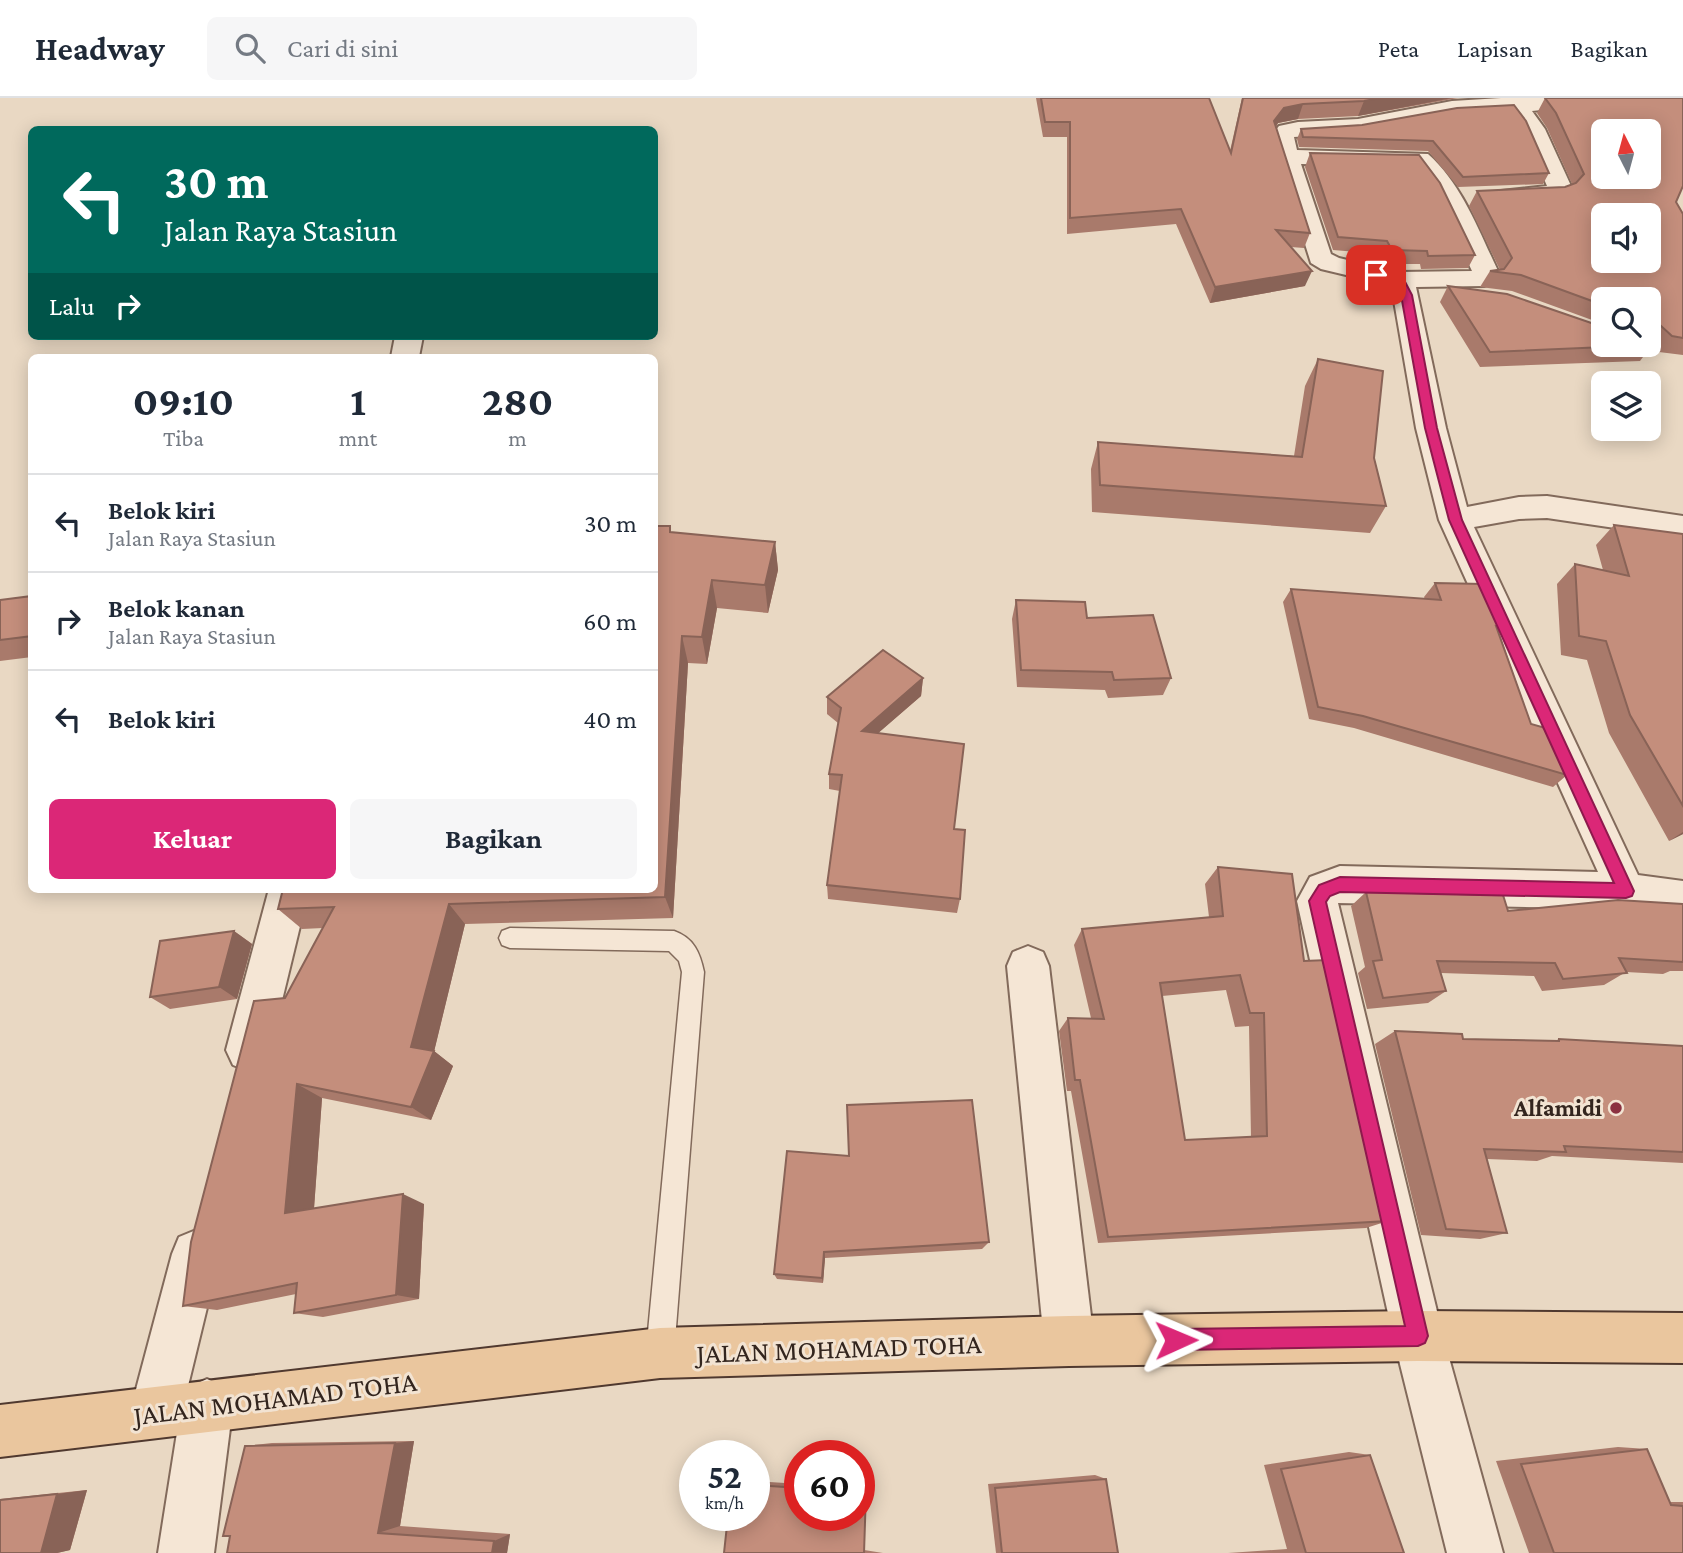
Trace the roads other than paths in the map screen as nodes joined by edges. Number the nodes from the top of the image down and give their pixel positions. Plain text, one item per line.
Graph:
1 (1514, 102) edge
2 (1564, 103) edge
3 (1287, 157) junction
4 (1467, 197) junction
5 (1403, 288) junction
6 (1503, 299) edge
7 (1455, 520) junction
8 (1683, 527) edge
9 (1626, 891) junction
10 (288, 893) edge
11 (1683, 899) edge
12 (509, 938) dead end
13 (1028, 966) dead end
14 (238, 1090) edge
15 (207, 1211) edge
16 (1418, 1336) junction
17 (1683, 1338) edge
18 (1069, 1341) junction
19 (660, 1353) junction
20 (208, 1405) junction
21 (156, 1412) junction
22 (0, 1431) edge
23 (186, 1553) edge
24 (1475, 1553) edge

1 - 2 street
1 - 3 street
1 - 4 street
3 - 4 street
3 - 5 street
4 - 5 street
5 - 6 street
5 - 7 street
7 - 8 street
7 - 9 street
9 - 11 street
9 - 16 street
10 - 14 street
12 - 19 lane
13 - 18 street
15 - 21 street
16 - 17 main road, JALAN MOHAMAD TOHA
16 - 18 main road, JALAN MOHAMAD TOHA
16 - 24 street
18 - 19 main road, JALAN MOHAMAD TOHA
19 - 20 main road, JALAN MOHAMAD TOHA
20 - 21 main road, JALAN MOHAMAD TOHA
20 - 23 street
21 - 22 main road, JALAN MOHAMAD TOHA

